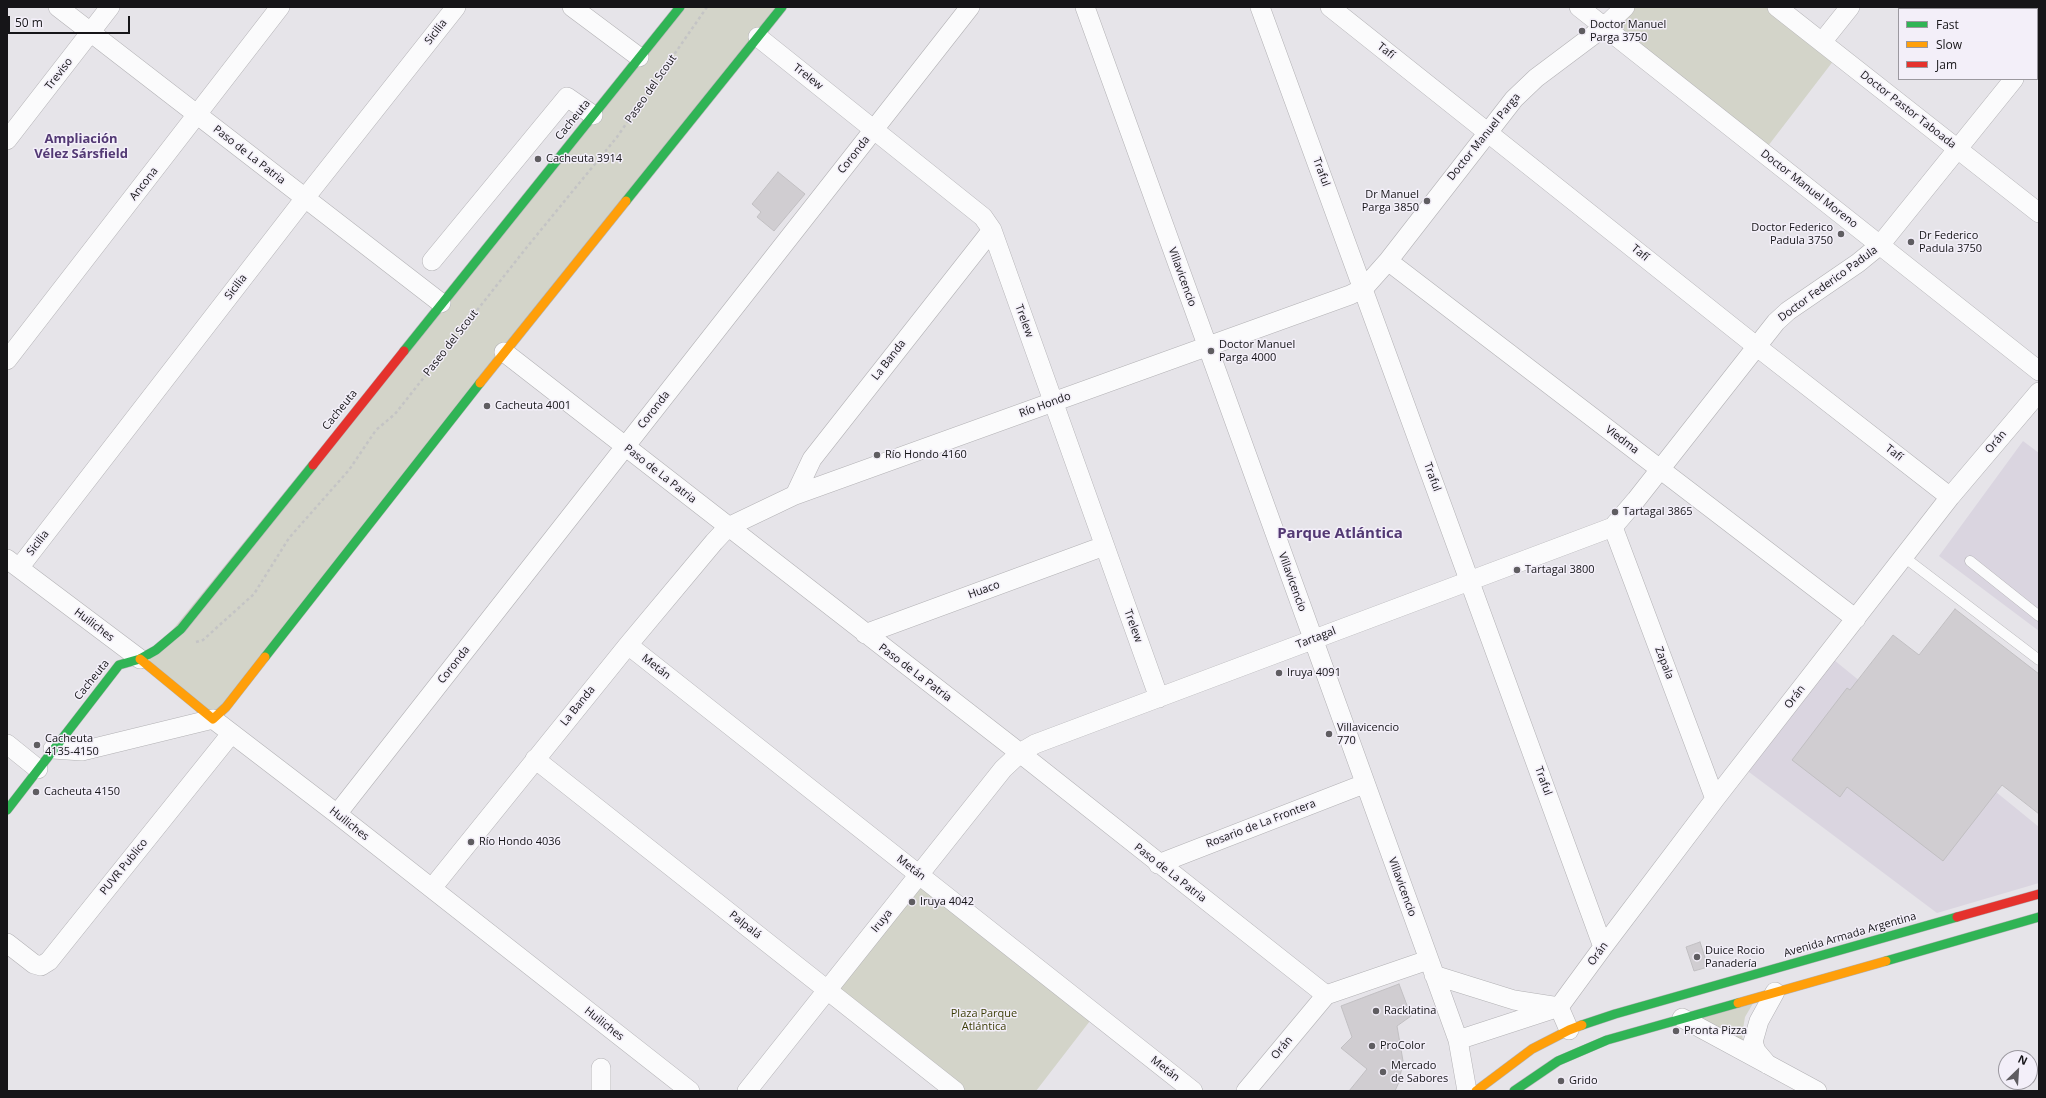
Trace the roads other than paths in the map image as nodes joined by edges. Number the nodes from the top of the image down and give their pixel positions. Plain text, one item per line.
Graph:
1 (58, 7) edge
2 (110, 7) edge
3 (280, 7) edge
4 (456, 7) edge
5 (572, 7) edge
6 (680, 7) edge
7 (782, 7) edge
8 (970, 7) edge
9 (1085, 7) edge
10 (1260, 7) edge
11 (1330, 7) edge
12 (1579, 7) edge
13 (1624, 7) edge
14 (1777, 7) edge
15 (1850, 7) edge
16 (1604, 27) junction
17 (91, 32) junction
18 (758, 37) junction
19 (1822, 42) junction
20 (639, 57) junction
21 (2013, 80) edge
22 (197, 115) junction
23 (592, 115) junction
24 (874, 129) junction
25 (1487, 131) junction
26 (7, 140) edge
27 (1959, 149) junction
28 (305, 198) junction
29 (2039, 213) edge
30 (992, 230) junction
31 (1880, 245) junction
32 (432, 261) dead end
33 (1388, 261) junction
34 (1364, 288) junction
35 (441, 303) junction
36 (1207, 345) junction
37 (1756, 346) junction
38 (504, 352) junction
39 (7, 360) edge
40 (2039, 371) edge
41 (2039, 392) edge
42 (1053, 402) junction
43 (625, 447) junction
44 (1661, 469) junction
45 (795, 495) junction
46 (1950, 497) junction
47 (1612, 527) junction
48 (728, 528) junction
49 (1104, 546) junction
50 (1904, 557) junction
51 (1970, 561) dead end
52 (13, 564) edge
53 (1470, 580) junction
54 (2039, 616) edge
55 (1856, 619) junction
56 (865, 634) junction
57 (1312, 640) junction
58 (628, 645) junction
59 (140, 659) junction
60 (2039, 660) edge
61 (1159, 698) junction
62 (213, 719) junction
63 (231, 734) junction
64 (7, 744) edge
65 (54, 749) junction
66 (1020, 753) junction
67 (536, 759) junction
68 (38, 769) junction
69 (1364, 784) junction
70 (1715, 799) junction
71 (7, 810) edge
72 (337, 814) junction
73 (1158, 864) junction
74 (919, 874) junction
75 (432, 888) junction
76 (2039, 894) edge
77 (2039, 917) edge
78 (7, 943) edge
79 (1603, 947) junction
80 (1431, 968) junction
81 (828, 990) junction
82 (1775, 992) junction
83 (1326, 995) junction
84 (1559, 1007) junction
85 (1682, 1018) junction
86 (1569, 1030) junction
87 (1458, 1040) junction
88 (1769, 1066) junction
89 (601, 1068) dead end
90 (601, 1091) edge
91 (690, 1091) edge
92 (747, 1091) edge
93 (955, 1091) edge
94 (1193, 1091) edge
95 (1246, 1091) edge
96 (1467, 1091) edge
97 (1476, 1091) edge
98 (1514, 1091) edge
99 (1817, 1091) edge

1 - 17 street, Paso de La Patria
2 - 17 street, Treviso
3 - 22 street, Ancona
4 - 28 street, Sicilia
5 - 20 street
6 - 20 street, Cacheuta
7 - 18 street
8 - 24 street, Coronda
9 - 36 street, Villavicencio
10 - 34 street, Traful
11 - 25 street, Tafí
12 - 16 street, Doctor Manuel Moreno
13 - 16 street, Doctor Manuel Parga
14 - 19 street, Doctor Pastor Taboada
15 - 19 street
16 - 25 street, Doctor Manuel Parga
16 - 31 street, Doctor Manuel Moreno
17 - 22 street, Paso de La Patria
17 - 26 street, Treviso
18 - 24 street, Trelew
18 - 38 street
19 - 27 street, Doctor Pastor Taboada
20 - 23 street, Cacheuta
21 - 27 street, Doctor Federico Padula
22 - 28 street, Paso de La Patria
22 - 39 street, Ancona
23 - 32 street
23 - 35 street, Cacheuta
24 - 30 street, Trelew
24 - 43 street, Coronda
25 - 33 street, Doctor Manuel Parga
25 - 37 street, Tafí
27 - 29 street, Doctor Pastor Taboada
27 - 31 street, Doctor Federico Padula
28 - 35 street, Paso de La Patria
28 - 52 street, Sicilia
30 - 42 street, Trelew
30 - 45 street, La Banda
31 - 37 street, Doctor Federico Padula
31 - 40 street, Doctor Manuel Moreno
33 - 34 street, Doctor Manuel Parga
33 - 44 street, Viedma
34 - 36 street, Río Hondo
34 - 53 street, Traful
35 - 59 street, Cacheuta
36 - 42 street, Río Hondo
36 - 57 street, Villavicencio
37 - 44 street, Doctor Federico Padula
37 - 46 street, Tafí
38 - 43 street, Paso de La Patria
38 - 62 street
41 - 46 street, Orán
42 - 45 street, Río Hondo
42 - 49 street, Trelew
43 - 48 street, Paso de La Patria
43 - 72 street, Coronda
44 - 47 street, Doctor Federico Padula
44 - 55 street, Viedma
45 - 48 street, Río Hondo
46 - 50 street, Orán
47 - 53 street, Tartagal
47 - 70 street, Zapala
48 - 56 street, Paso de La Patria
48 - 58 street, La Banda
49 - 56 street, Huaco
49 - 61 street, Trelew
50 - 55 street, Orán
50 - 60 lane
51 - 54 lane
52 - 59 street, Huiliches
53 - 57 street, Tartagal
53 - 79 street, Traful
55 - 70 street, Orán
56 - 66 street, Paso de La Patria
57 - 61 street, Tartagal
57 - 69 street, Villavicencio
58 - 67 street, La Banda
58 - 74 street, Metán
59 - 62 street, Huiliches
59 - 65 street, Cacheuta
61 - 66 street, Tartagal
62 - 63 street, Huiliches
62 - 65 street
63 - 72 street, Huiliches
63 - 78 street, PUVR Publico
64 - 68 street
65 - 68 street, Cacheuta
66 - 73 street, Paso de La Patria
66 - 74 street, Iruya
67 - 75 street, La Banda
67 - 81 street, Palpalá
68 - 71 street, Cacheuta
69 - 73 street, Rosario de La Frontera
69 - 80 street, Villavicencio
70 - 79 street, Orán
72 - 75 street, Huiliches
73 - 83 street, Paso de La Patria
74 - 81 street, Iruya
74 - 94 street, Metán
75 - 91 street, Huiliches
76 - 86 street, Avenida Armada Argentina
77 - 82 street
79 - 84 street, Orán
80 - 83 street
80 - 84 street
80 - 87 street, Villavicencio
81 - 92 street, Iruya
81 - 93 street, Palpalá
82 - 85 street
82 - 88 street
83 - 95 street, Orán
84 - 86 street
84 - 87 street
85 - 88 street
85 - 98 street
86 - 97 street, Avenida Armada Argentina
87 - 96 street, Villavicencio
88 - 99 street
89 - 90 street

